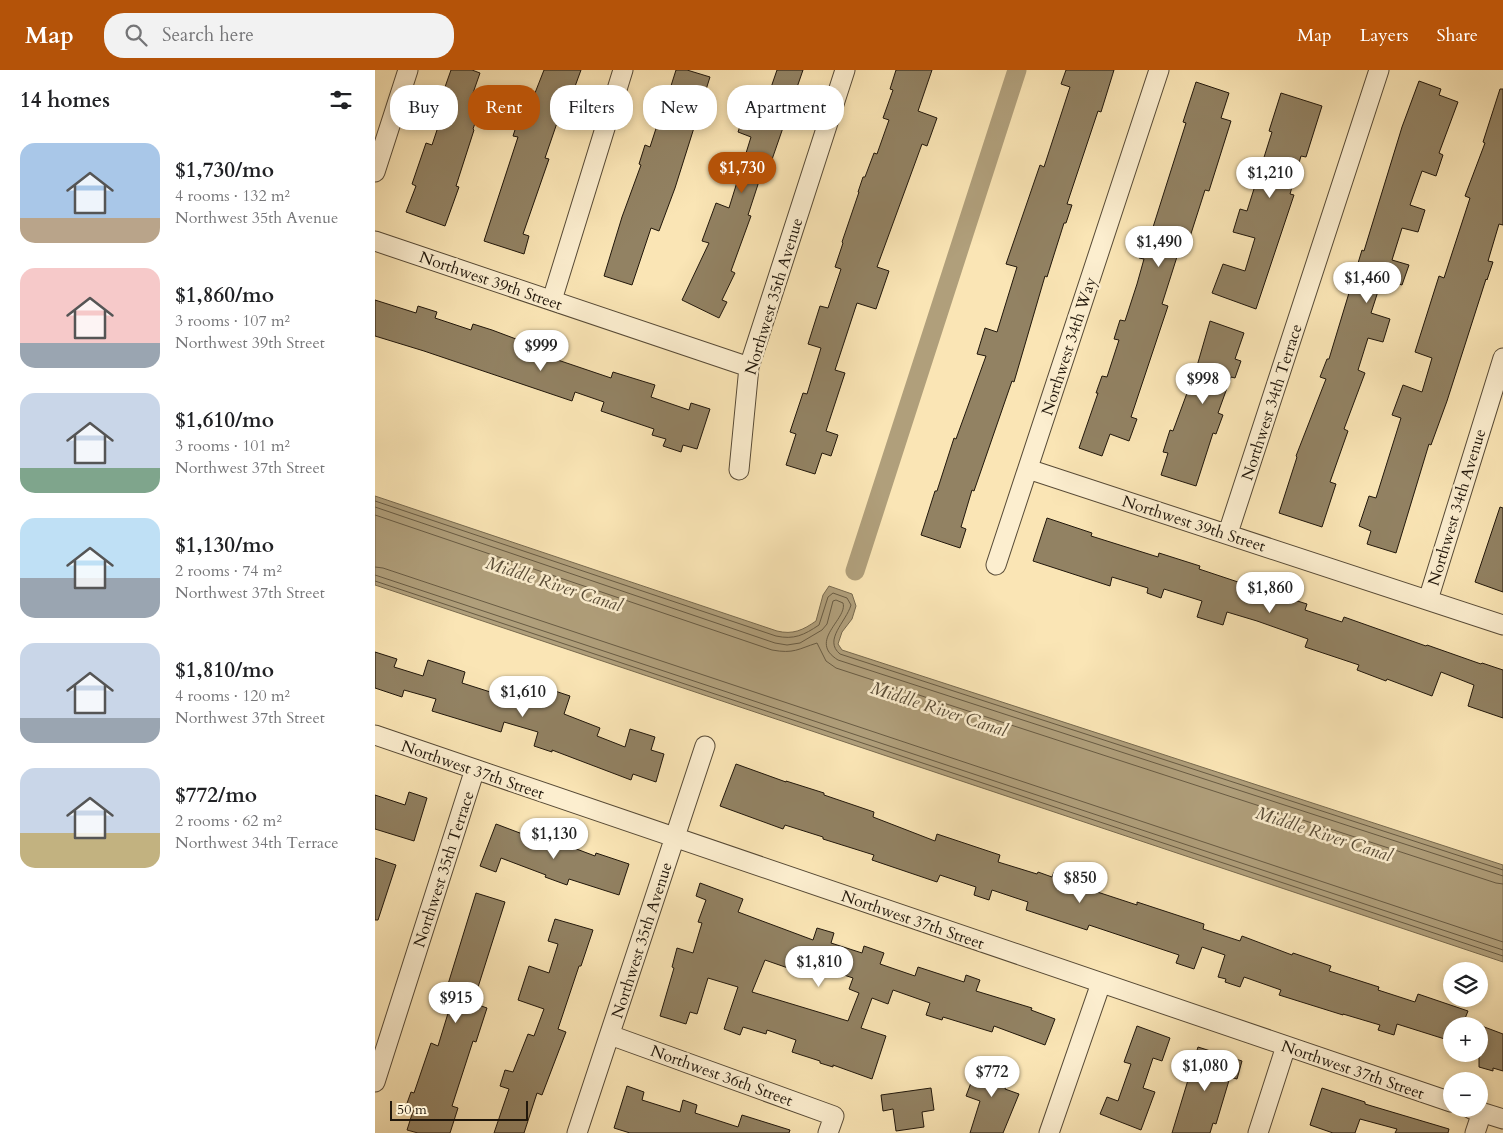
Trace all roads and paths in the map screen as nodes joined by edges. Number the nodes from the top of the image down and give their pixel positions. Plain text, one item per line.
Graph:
1 (408, 70) edge
2 (623, 70) edge
3 (845, 70) edge
4 (1159, 70) edge
5 (1379, 70) edge
6 (375, 172) edge
7 (375, 240) edge
8 (552, 300) junction
9 (1503, 358) edge
10 (749, 367) junction
11 (1028, 469) junction
12 (739, 470) dead end
13 (1228, 534) junction
14 (996, 565) dead end
15 (1428, 600) junction
16 (1503, 625) edge
17 (375, 736) edge
18 (705, 746) dead end
19 (475, 769) junction
20 (674, 837) junction
21 (1101, 983) junction
22 (610, 1035) junction
23 (1286, 1046) junction
24 (375, 1082) edge
25 (1443, 1099) edge
26 (1488, 1114) edge
27 (1476, 1117) edge
28 (1503, 1120) edge
29 (831, 1124) edge
30 (577, 1133) edge
31 (1049, 1133) edge
32 (1258, 1133) edge
33 (1475, 1133) edge

1 - 6 street
2 - 8 street
3 - 10 street, Northwest 35th Avenue
4 - 11 street, Northwest 34th Way
5 - 13 street, Northwest 34th Terrace
7 - 8 street, Northwest 39th Street
8 - 10 street, Northwest 39th Street
9 - 15 street, Northwest 34th Avenue
10 - 12 street, Northwest 35th Avenue
11 - 13 street, Northwest 39th Street
11 - 14 street, Northwest 34th Way
13 - 15 street, Northwest 39th Street
15 - 16 street, Northwest 39th Street
17 - 19 street, Northwest 37th Street
18 - 20 street, Northwest 35th Avenue
19 - 20 street, Northwest 37th Street
19 - 24 street, Northwest 35th Terrace
20 - 21 street, Northwest 37th Street
20 - 22 street, Northwest 35th Avenue
21 - 23 street, Northwest 37th Street
21 - 31 street
22 - 29 street, Northwest 36th Street
22 - 30 street, Northwest 35th Avenue
23 - 25 street, Northwest 37th Street
23 - 32 street
26 - 28 street
27 - 33 street

